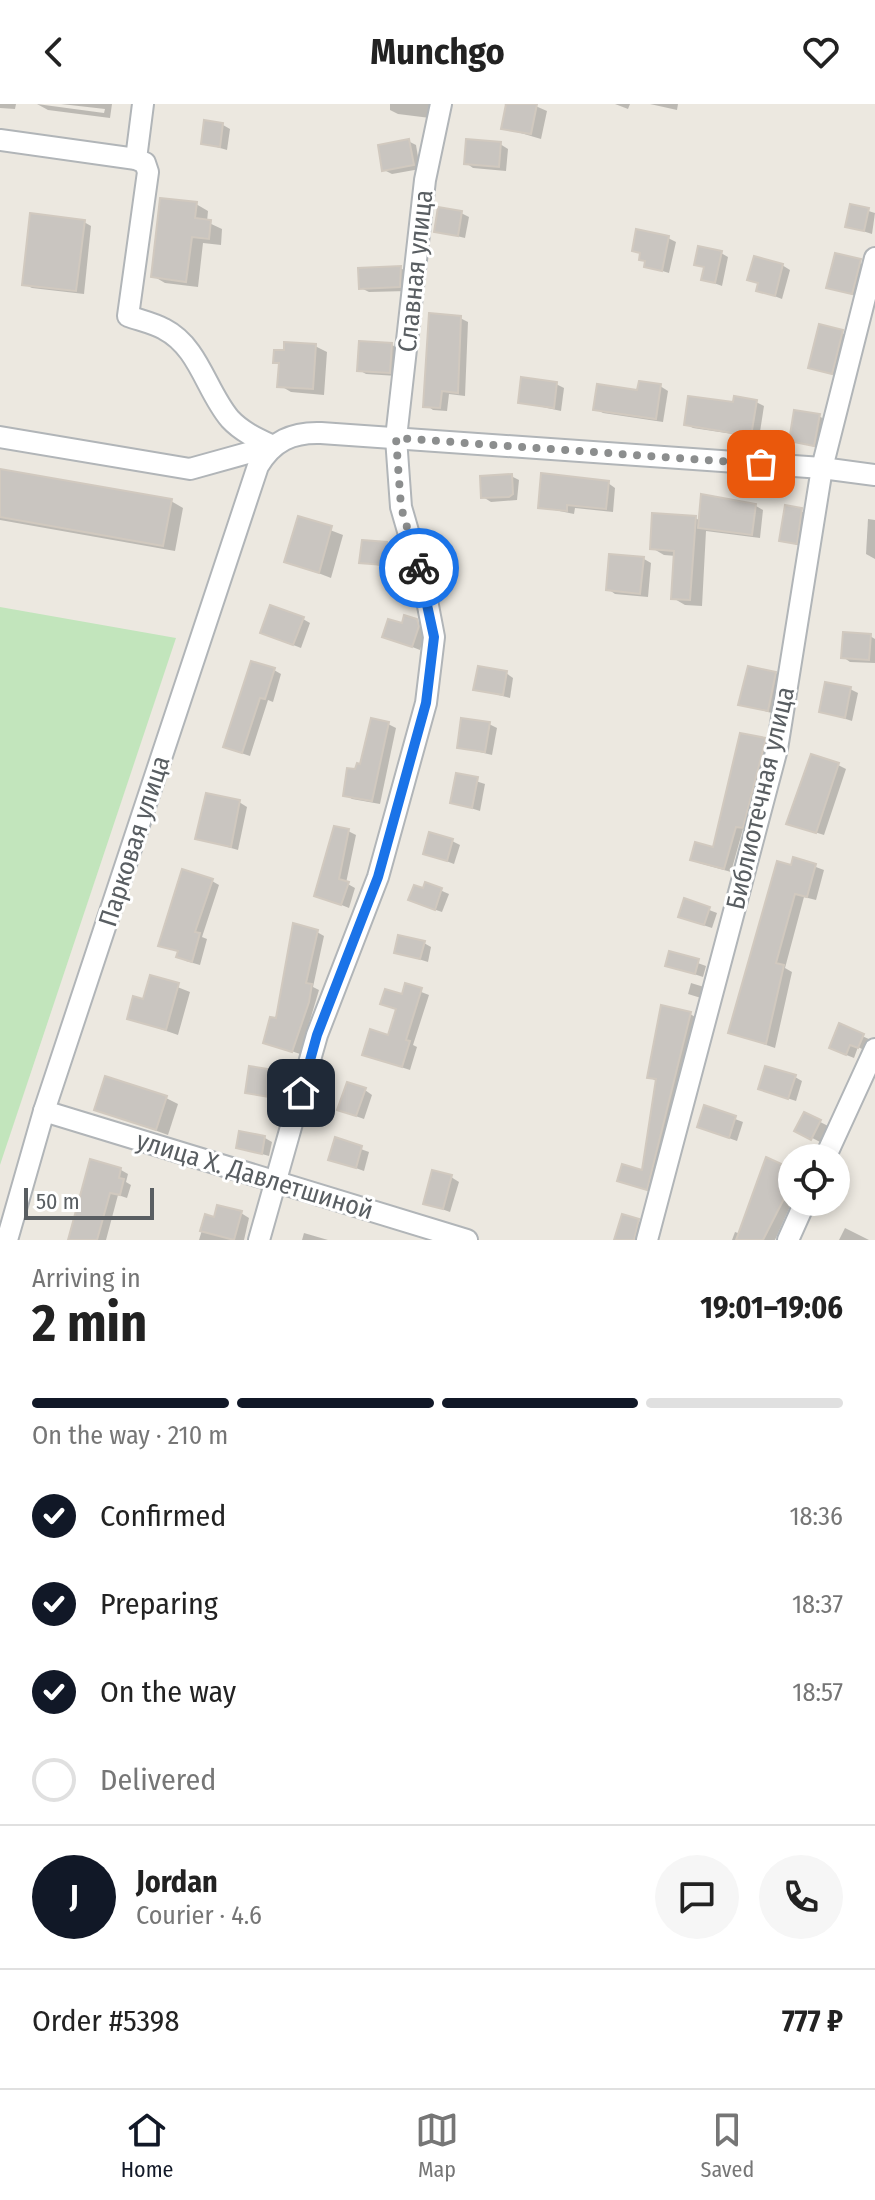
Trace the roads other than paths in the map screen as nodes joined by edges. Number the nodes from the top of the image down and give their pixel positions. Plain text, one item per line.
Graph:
1 (143, 104) edge
2 (441, 104) edge
3 (0, 140) edge
4 (136, 159) junction
5 (875, 258) edge
6 (0, 437) edge
7 (396, 438) junction
8 (273, 446) junction
9 (822, 468) junction
10 (875, 475) edge
11 (875, 1049) edge
12 (44, 1111) junction
13 (831, 1144) edge
14 (278, 1181) junction
15 (799, 1216) edge
16 (7, 1240) edge
17 (259, 1240) edge
18 (467, 1240) edge
19 (647, 1240) edge
20 (788, 1240) edge

1 - 4 street
2 - 7 street, Славная улица
3 - 4 street
4 - 8 street
5 - 9 street, Библиотечная улица
6 - 8 street
7 - 8 street
7 - 9 street
7 - 14 street, Славная улица
8 - 12 street, Парковая улица
9 - 10 street
9 - 19 street, Библиотечная улица
11 - 13 street
12 - 14 street, улица Х. Давлетшиной
12 - 16 street, Парковая улица
14 - 17 street, Славная улица
14 - 18 street, улица Х. Давлетшиной
15 - 20 street

